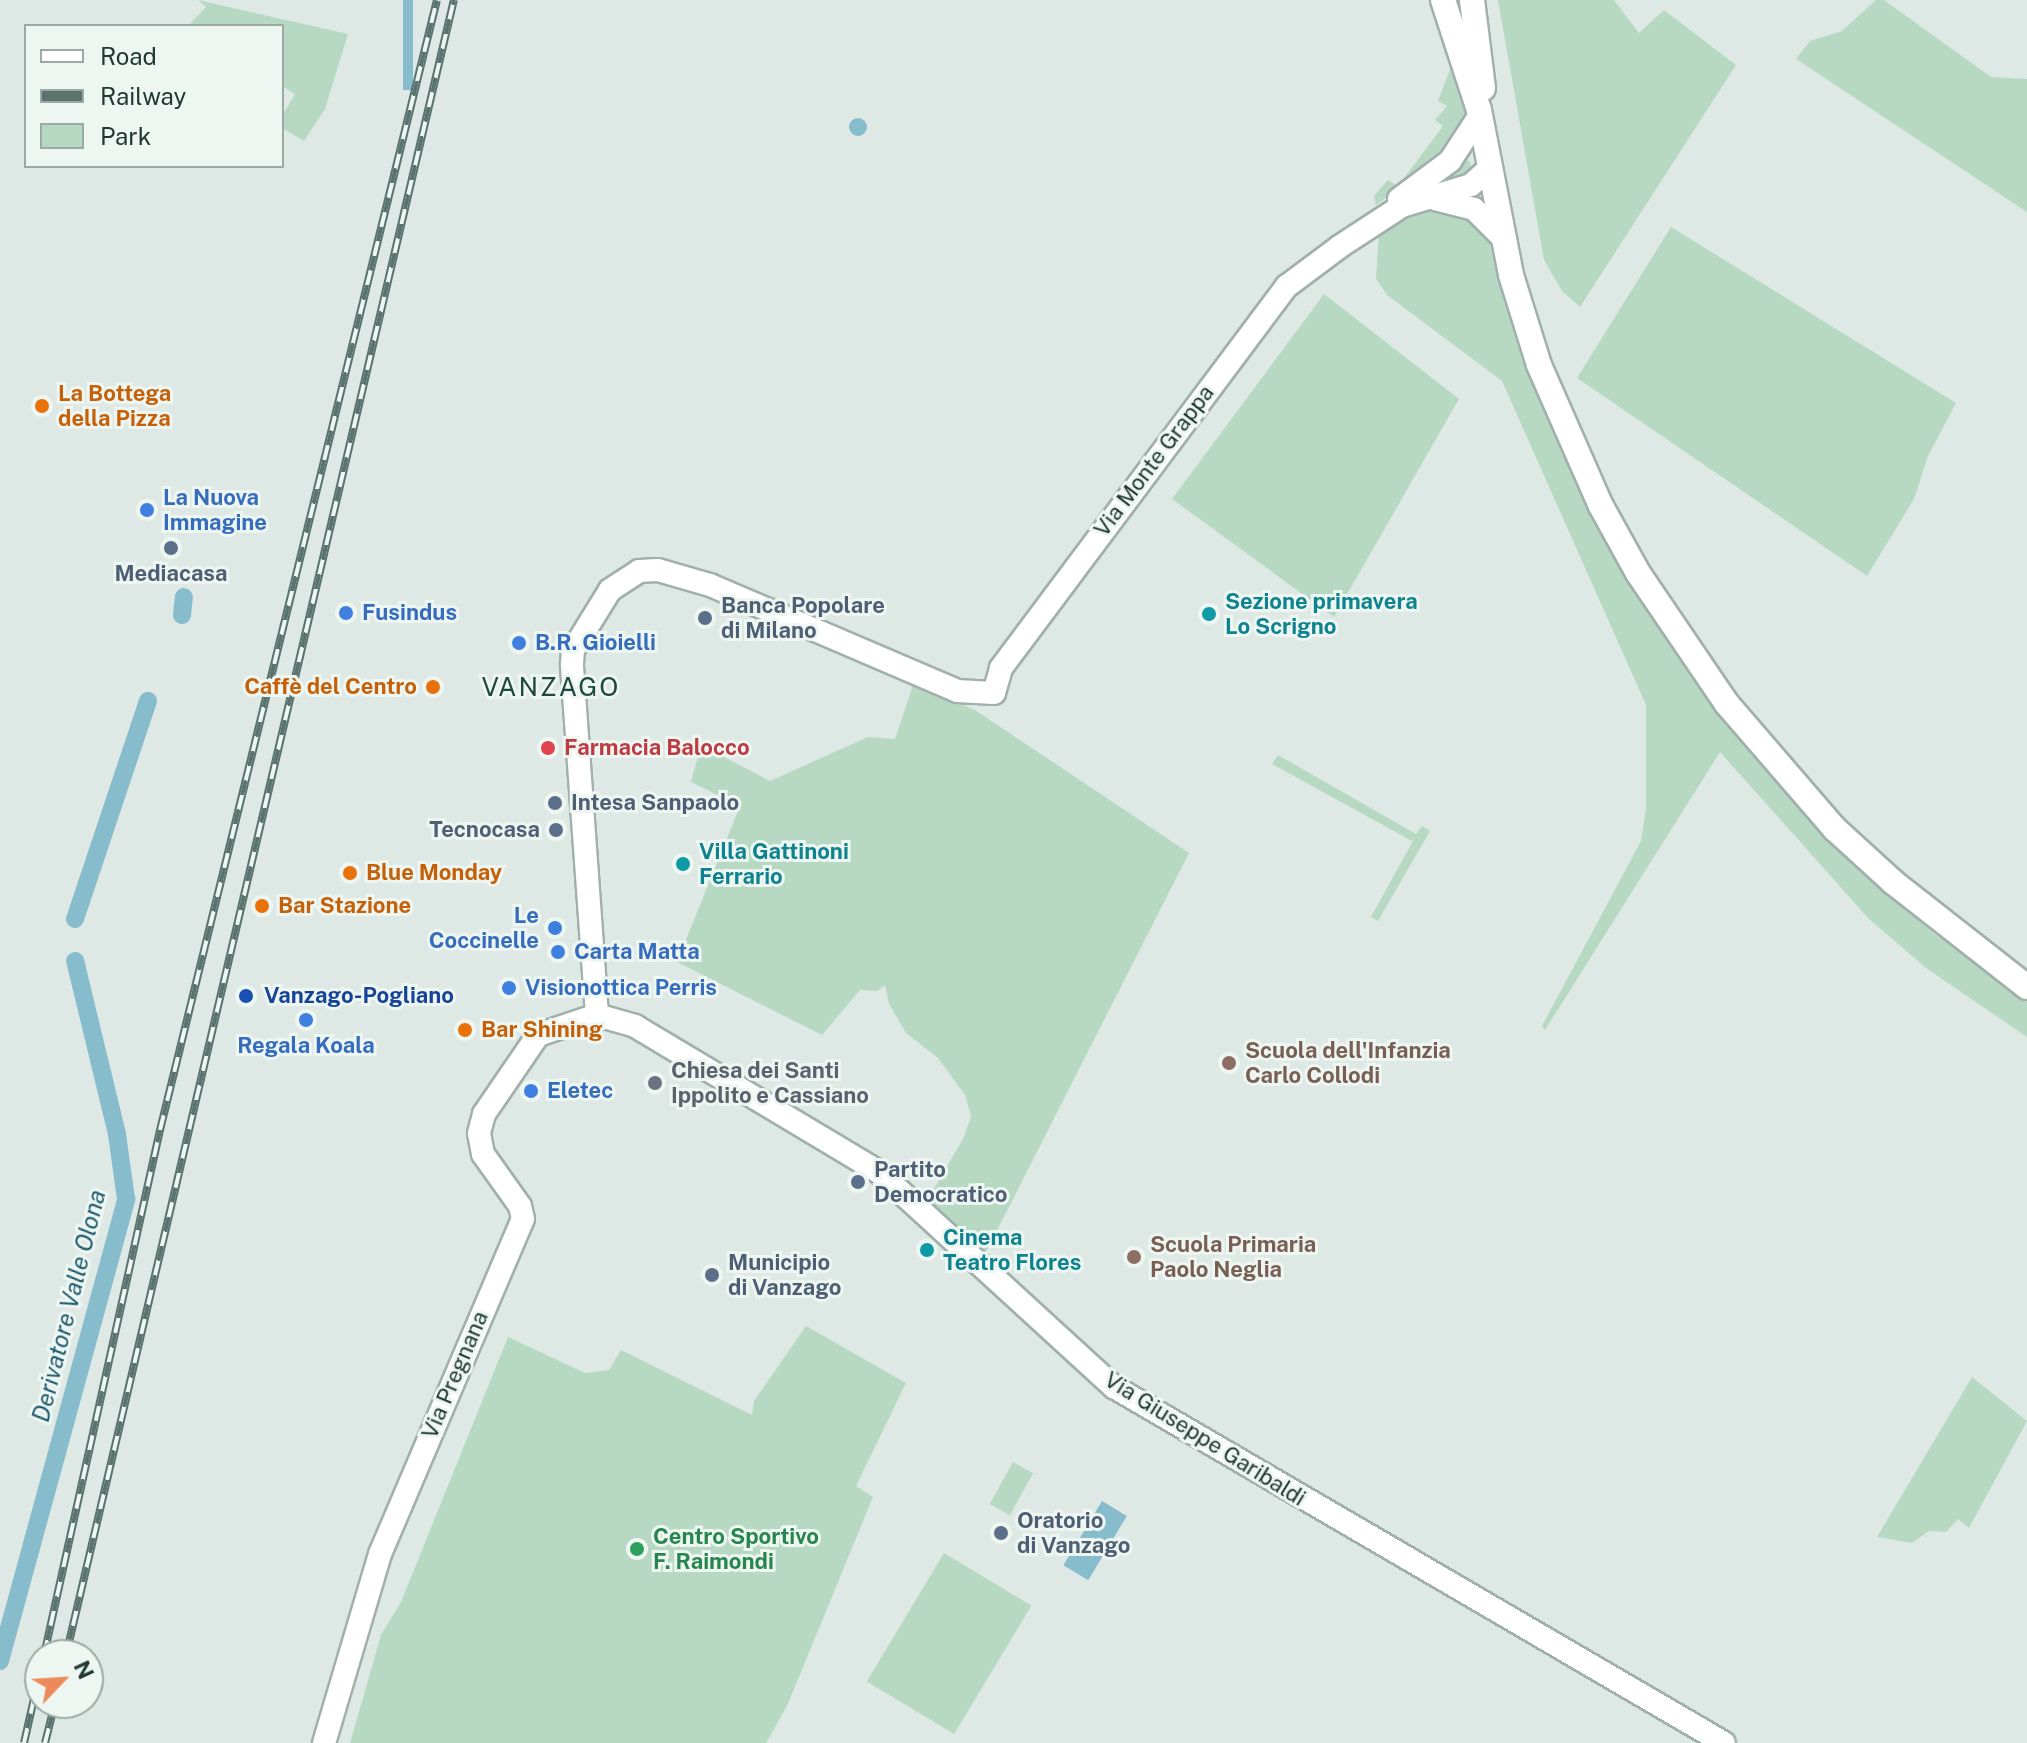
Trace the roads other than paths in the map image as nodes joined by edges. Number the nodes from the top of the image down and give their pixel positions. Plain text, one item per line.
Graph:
1 (1443, 0) edge
2 (1472, 0) edge
3 (1480, 113) junction
4 (1489, 169) junction
5 (1422, 198) junction
6 (1374, 221) junction
7 (1503, 238) junction
8 (2027, 987) edge
9 (597, 1015) junction
10 (324, 1743) edge
11 (1724, 1743) edge

1 - 3 main road
2 - 3 main road
3 - 4 main road
3 - 6 street, Via Monte Grappa
4 - 5 street, Via Monte Grappa
4 - 7 main road
5 - 6 street, Via Monte Grappa
5 - 7 street
6 - 9 street, Via Monte Grappa
7 - 8 main road
9 - 10 street, Via Pregnana
9 - 11 street, Via Giuseppe Garibaldi

